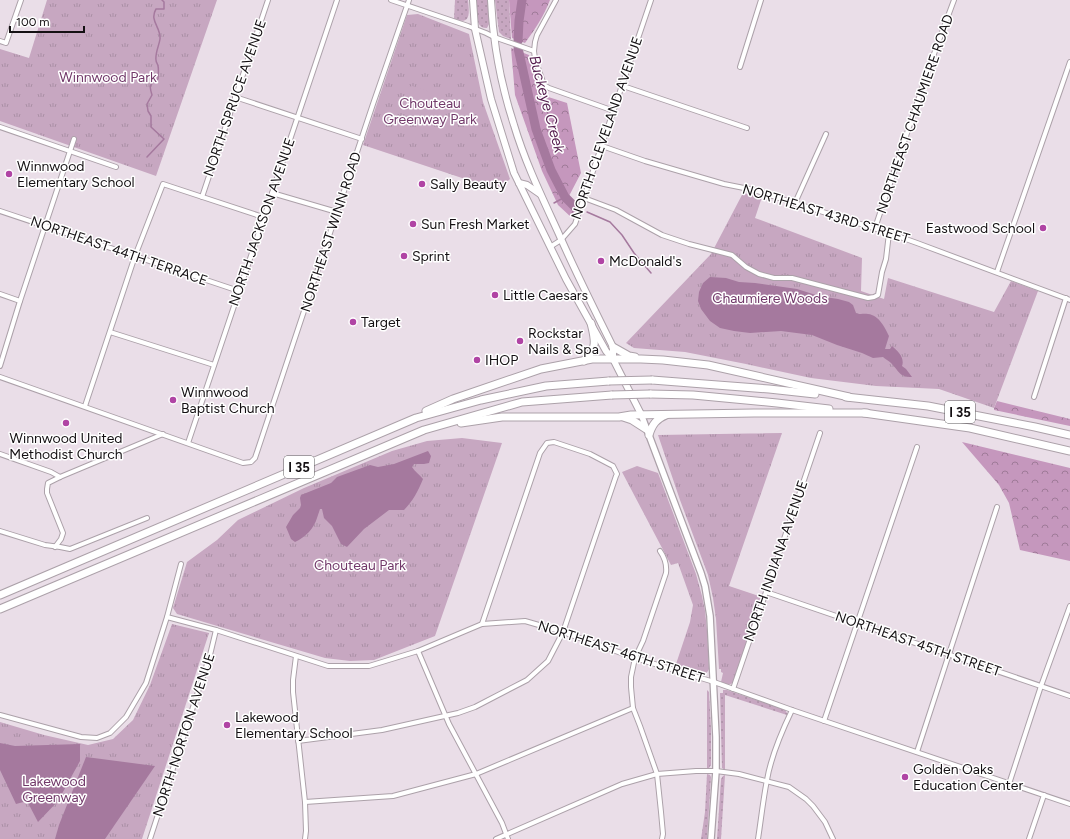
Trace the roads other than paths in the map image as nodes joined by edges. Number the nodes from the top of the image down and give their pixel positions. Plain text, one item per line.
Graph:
1 (21, 0) edge
2 (268, 0) edge
3 (337, 0) edge
4 (391, 0) edge
5 (409, 0) edge
6 (473, 0) edge
7 (491, 0) edge
8 (556, 0) edge
9 (651, 0) edge
10 (761, 0) edge
11 (954, 0) edge
12 (407, 6) junction
13 (475, 29) junction
14 (494, 37) junction
15 (0, 42) edge
16 (534, 50) junction
17 (1070, 62) edge
18 (740, 67) dead end
19 (622, 86) junction
20 (235, 97) junction
21 (614, 111) junction
22 (297, 118) junction
23 (0, 127) edge
24 (747, 128) dead end
25 (826, 134) dead end
26 (74, 139) dead end
27 (362, 139) junction
28 (602, 146) junction
29 (70, 151) junction
30 (116, 167) dead end
31 (519, 183) junction
32 (272, 193) junction
33 (540, 194) junction
34 (202, 197) junction
35 (584, 198) junction
36 (795, 203) junction
37 (0, 210) edge
38 (338, 212) junction
39 (263, 217) junction
40 (45, 226) junction
41 (875, 228) junction
42 (889, 233) junction
43 (560, 240) junction
44 (550, 247) junction
45 (136, 256) junction
46 (997, 272) junction
47 (238, 292) junction
48 (0, 294) edge
49 (1068, 299) edge
50 (20, 301) junction
51 (591, 323) junction
52 (110, 332) junction
53 (613, 347) junction
54 (613, 359) junction
55 (641, 359) junction
56 (584, 361) junction
57 (214, 365) junction
58 (0, 366) edge
59 (0, 377) edge
60 (1034, 397) dead end
61 (849, 398) junction
62 (85, 406) junction
63 (867, 413) junction
64 (641, 414) junction
65 (668, 414) junction
66 (619, 417) junction
67 (416, 418) junction
68 (424, 430) junction
69 (648, 432) junction
70 (820, 433) dead end
71 (163, 434) junction
72 (1070, 435) edge
73 (188, 443) junction
74 (917, 446) dead end
75 (1070, 451) edge
76 (0, 454) edge
77 (60, 477) junction
78 (997, 507) dead end
79 (147, 518) dead end
80 (0, 531) edge
81 (55, 546) junction
82 (660, 551) dead end
83 (181, 564) dead end
84 (766, 592) junction
85 (0, 595) edge
86 (1070, 606) edge
87 (0, 609) edge
88 (167, 617) junction
89 (857, 623) junction
90 (482, 624) junction
91 (216, 630) junction
92 (563, 632) junction
93 (418, 650) junction
94 (948, 655) junction
95 (296, 656) junction
96 (635, 658) junction
97 (714, 682) junction
98 (1041, 686) junction
99 (733, 689) junction
100 (1070, 696) edge
101 (632, 708) junction
102 (792, 710) junction
103 (0, 715) edge
104 (446, 716) junction
105 (824, 722) junction
106 (298, 741) junction
107 (916, 752) junction
108 (716, 771) junction
109 (476, 774) junction
110 (657, 774) junction
111 (766, 781) junction
112 (1009, 784) junction
113 (1044, 796) junction
114 (305, 802) junction
115 (1070, 804) edge
116 (507, 837) edge
117 (150, 839) edge
118 (305, 839) edge
119 (496, 839) edge
120 (662, 839) edge
121 (711, 839) edge
122 (758, 839) edge
123 (833, 839) edge
124 (1029, 839) edge

1 - 15 street
2 - 20 street, NORTH SPRUCE AVENUE
3 - 22 street, NORTH JACKSON AVENUE
4 - 12 street
5 - 12 street, NORTHEAST WINN ROAD
6 - 13 main road
7 - 14 main road
8 - 16 street
9 - 19 street, NORTH CLEVELAND AVENUE
10 - 18 street
11 - 41 street, NORTHEAST CHAUMIERE ROAD
12 - 13 street
12 - 27 street, NORTHEAST WINN ROAD
13 - 14 street
13 - 31 main road
14 - 16 street
14 - 33 main road
16 - 21 street
17 - 46 street
19 - 21 street, NORTH CLEVELAND AVENUE
19 - 24 street
20 - 22 street
20 - 34 street, NORTH SPRUCE AVENUE
21 - 28 street, NORTH CLEVELAND AVENUE
22 - 27 street
22 - 32 street, NORTH JACKSON AVENUE
23 - 29 street
25 - 36 street
26 - 29 street
27 - 38 street, NORTHEAST WINN ROAD
28 - 35 street, NORTH CLEVELAND AVENUE
28 - 36 street, NORTHEAST 43RD STREET
29 - 30 street
29 - 40 street
31 - 33 main road
31 - 44 main road
32 - 38 street
32 - 39 street, NORTH JACKSON AVENUE
33 - 43 main road
34 - 39 street
34 - 45 street
35 - 42 street, NORTHEAST CHAUMIERE ROAD
35 - 43 street, NORTH CLEVELAND AVENUE
36 - 41 street, NORTHEAST 43RD STREET
37 - 40 street, NORTHEAST 44TH TERRACE
38 - 73 street, NORTHEAST WINN ROAD
39 - 47 street, NORTH JACKSON AVENUE
40 - 45 street, NORTHEAST 44TH TERRACE
40 - 50 street
41 - 42 street, NORTHEAST 43RD STREET
42 - 46 street, NORTHEAST 43RD STREET
43 - 44 street, NORTH CLEVELAND AVENUE
43 - 53 main road
44 - 51 main road
45 - 47 street, NORTHEAST 44TH TERRACE
45 - 52 street
46 - 49 street, NORTHEAST 43RD STREET
47 - 57 street, NORTH JACKSON AVENUE
48 - 50 street
49 - 60 street
50 - 58 street
51 - 54 main road
51 - 56 highway
52 - 57 street
52 - 62 street
53 - 54 main road
53 - 55 highway
54 - 55 highway
54 - 56 highway
54 - 64 main road
55 - 61 highway
56 - 67 highway
57 - 73 street, NORTH JACKSON AVENUE
59 - 62 street
61 - 67 highway, I 35, bridge
61 - 72 highway, I 35
62 - 71 street
63 - 65 highway
63 - 68 highway, I 35, bridge
63 - 75 highway, I 35
64 - 65 highway
64 - 66 highway
64 - 69 main road
65 - 69 highway
66 - 68 highway
66 - 69 highway
67 - 85 highway, I 35
68 - 87 highway, I 35
69 - 97 main road
70 - 84 street, NORTH INDIANA AVENUE
71 - 73 street
71 - 77 street
74 - 89 street
76 - 77 street
77 - 81 street
78 - 94 street
79 - 81 street
80 - 81 street
82 - 96 street
83 - 88 street
84 - 89 street, NORTHEAST 45TH STREET
84 - 99 street, NORTH INDIANA AVENUE
86 - 98 street
88 - 91 street, NORTHEAST 46TH STREET
88 - 103 street
89 - 94 street, NORTHEAST 45TH STREET
89 - 105 street
90 - 92 street, NORTHEAST 46TH STREET
90 - 92 street
90 - 93 street, NORTHEAST 46TH STREET
91 - 95 street, NORTHEAST 46TH STREET
91 - 117 street, NORTH NORTON AVENUE
92 - 96 street, NORTHEAST 46TH STREET
92 - 104 street
93 - 95 street, NORTHEAST 46TH STREET
93 - 104 street
94 - 98 street, NORTHEAST 45TH STREET
94 - 107 street
95 - 106 street
96 - 97 street, NORTHEAST 46TH STREET
96 - 101 street
97 - 99 street, NORTHEAST 46TH STREET
97 - 108 main road
98 - 100 street, NORTHEAST 45TH STREET
98 - 112 street
99 - 102 street, NORTHEAST 46TH STREET
101 - 109 street
101 - 110 street
102 - 105 street, NORTHEAST 46TH STREET
102 - 111 street
104 - 106 street
104 - 109 street
105 - 107 street, NORTHEAST 46TH STREET
106 - 114 street
107 - 112 street, NORTHEAST 46TH STREET
108 - 110 street
108 - 111 street
108 - 121 main road
109 - 114 street
109 - 116 street
110 - 116 street
110 - 120 street
111 - 122 street
111 - 123 street
112 - 113 street, NORTHEAST 46TH STREET
113 - 115 street, NORTHEAST 46TH STREET
113 - 124 street
114 - 118 street
116 - 119 street

